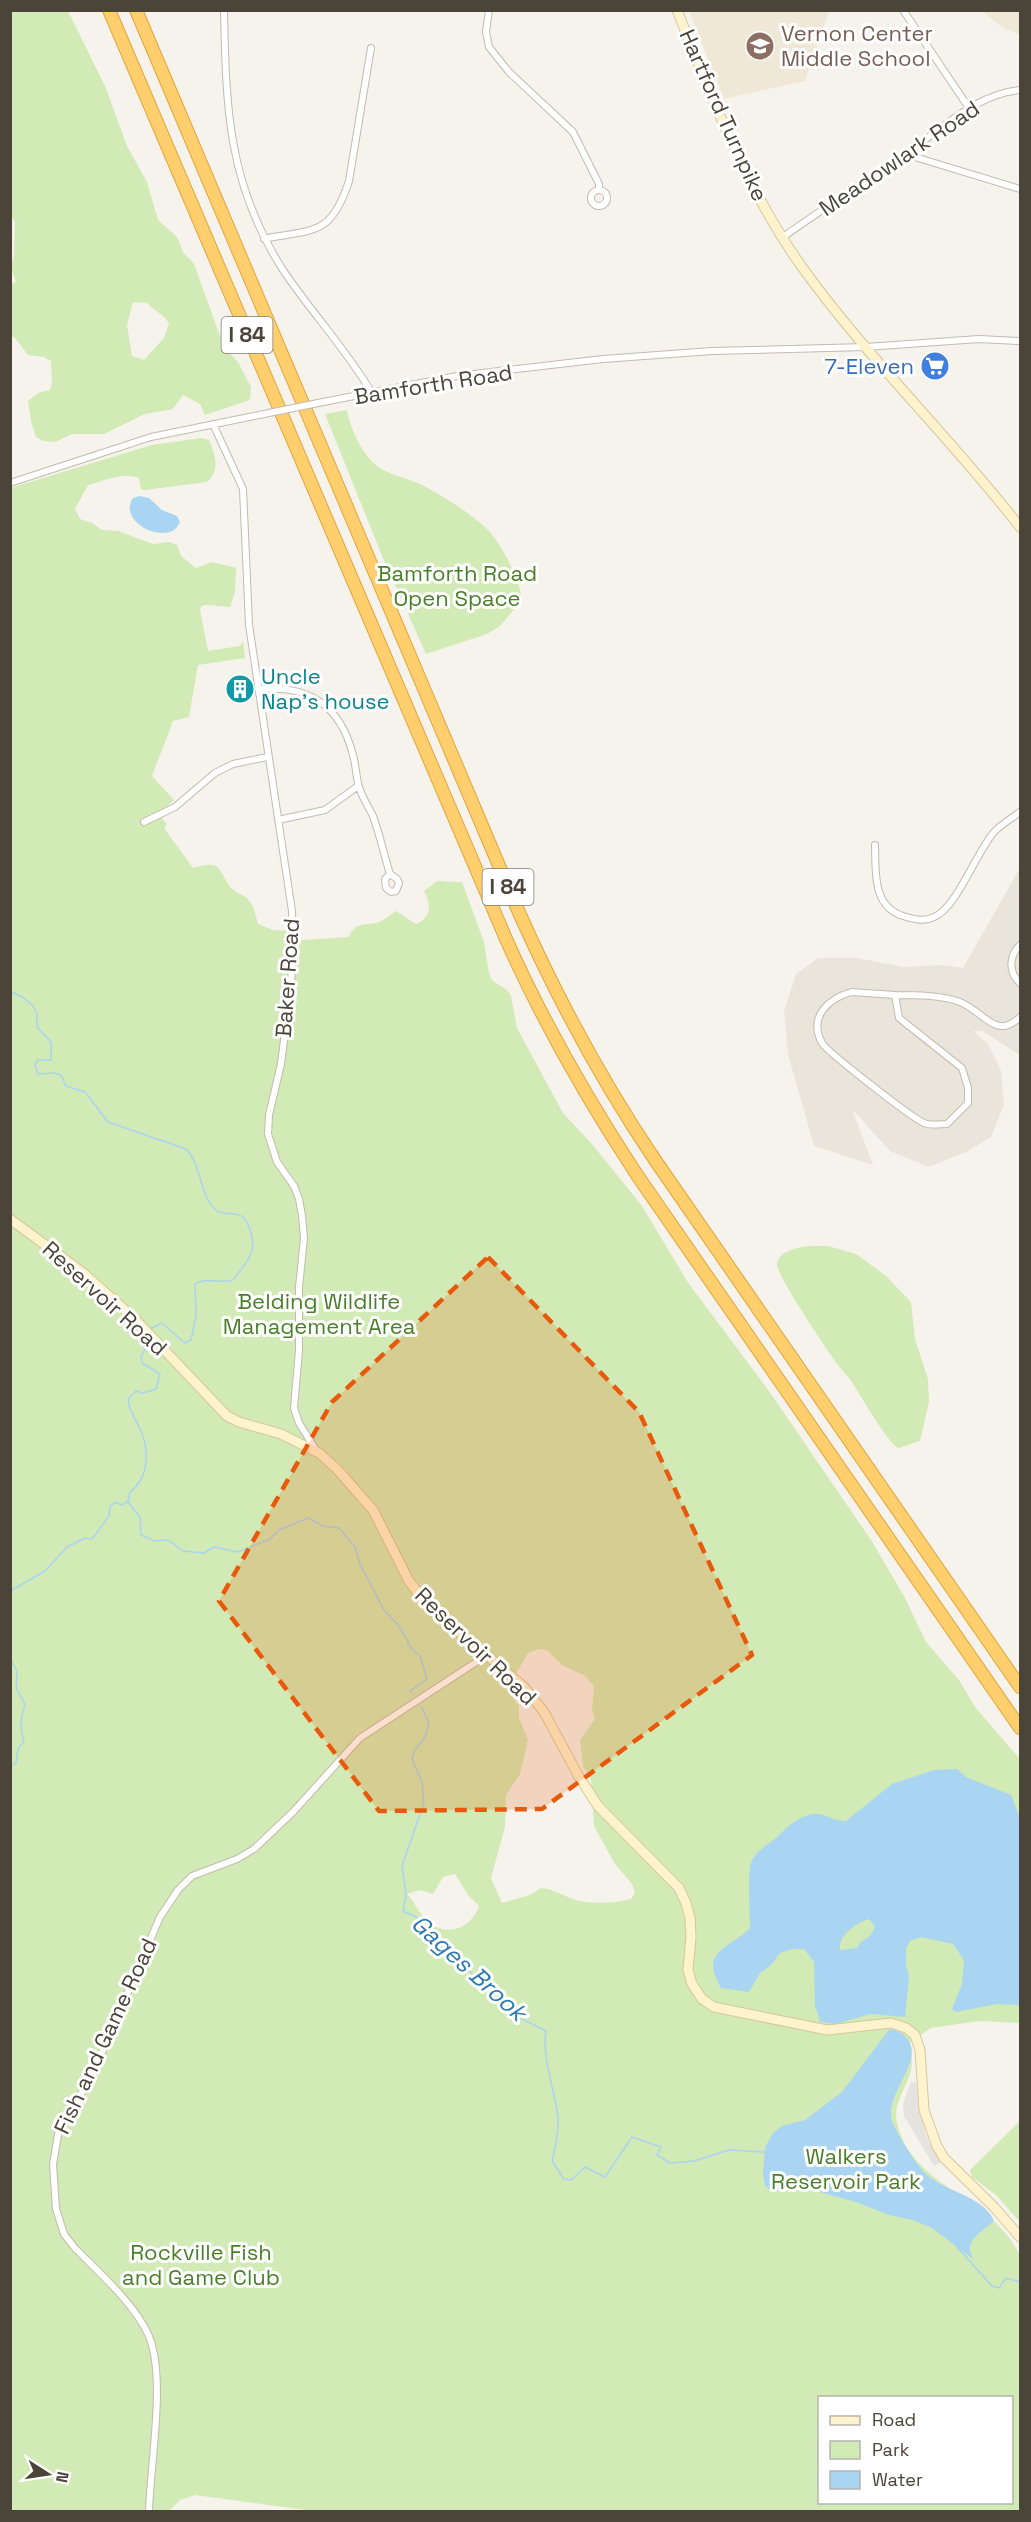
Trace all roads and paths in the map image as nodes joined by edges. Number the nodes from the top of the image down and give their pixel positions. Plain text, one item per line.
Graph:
1 (136, 10) edge
2 (224, 10) edge
3 (489, 10) edge
4 (677, 10) edge
5 (903, 10) edge
6 (108, 13) edge
7 (371, 48) dead end
8 (1020, 90) edge
9 (969, 108) junction
10 (905, 154) junction
11 (1020, 189) edge
12 (599, 190) dead end
13 (783, 237) junction
14 (264, 239) junction
15 (1020, 341) edge
16 (866, 347) junction
17 (372, 393) junction
18 (213, 424) junction
19 (10, 483) edge
20 (1020, 527) edge
21 (258, 689) junction
22 (267, 757) junction
23 (358, 786) junction
24 (1020, 812) edge
25 (278, 820) junction
26 (144, 822) dead end
27 (875, 845) dead end
28 (390, 874) dead end
29 (1020, 945) edge
30 (1020, 983) edge
31 (895, 995) junction
32 (1020, 1017) edge
33 (10, 1219) edge
34 (319, 1453) junction
35 (487, 1655) junction
36 (1020, 1687) edge
37 (1020, 1728) edge
38 (1020, 2237) edge
39 (149, 2511) edge

1 - 36 highway, I 84
2 - 14 street
3 - 12 street
4 - 13 street, Hartford Turnpike
5 - 9 street
6 - 37 highway, I 84
7 - 14 street
8 - 9 street, Meadowlark Road
9 - 10 street, Meadowlark Road
10 - 11 street
10 - 13 street, Meadowlark Road
13 - 16 street, Hartford Turnpike
14 - 17 street
15 - 16 street, Bamforth Road
16 - 17 street, Bamforth Road
16 - 20 street, Hartford Turnpike
17 - 18 street, Bamforth Road, bridge
18 - 19 street, Bamforth Road
18 - 21 street, Baker Road
21 - 22 street, Baker Road
21 - 23 street
22 - 25 street, Baker Road
22 - 26 street
23 - 25 street
23 - 28 street
24 - 27 street
25 - 34 street, Baker Road
29 - 30 street
31 - 31 street
31 - 32 street
33 - 34 street, Reservoir Road
34 - 35 street, Reservoir Road
35 - 38 street, Reservoir Road
35 - 39 street, Fish and Game Road

